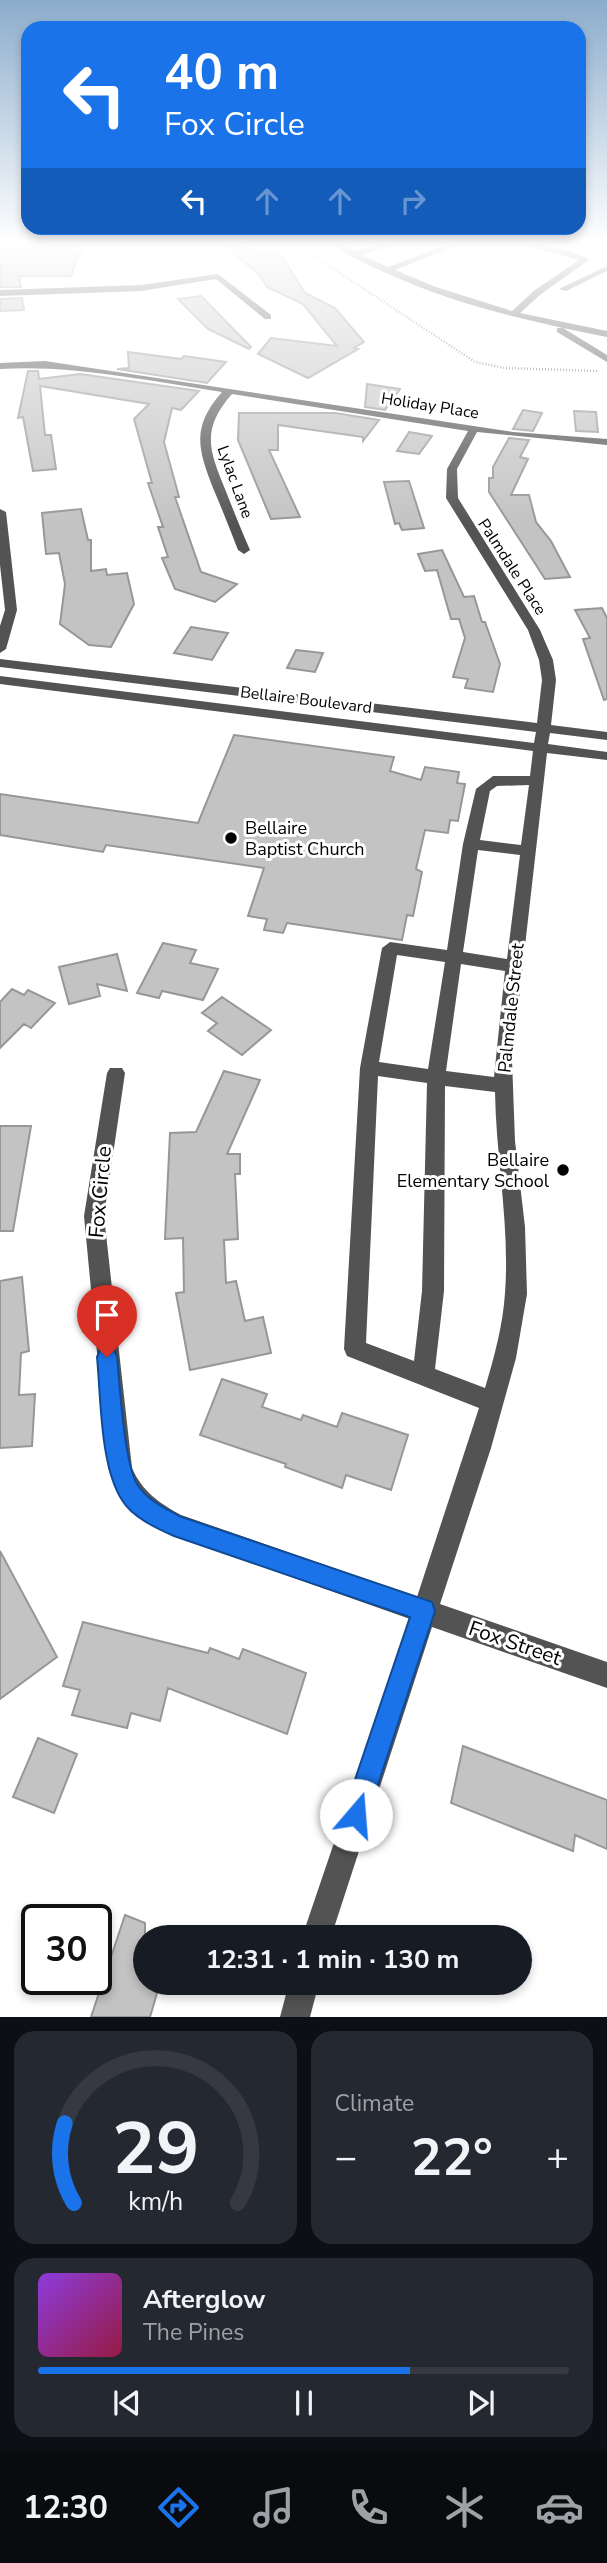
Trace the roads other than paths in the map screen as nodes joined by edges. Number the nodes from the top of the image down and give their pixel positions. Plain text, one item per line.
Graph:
1 (570, 338) edge
2 (607, 345) edge
3 (606, 358) edge
4 (0, 366) edge
5 (229, 391) junction
6 (474, 429) junction
7 (607, 442) edge
8 (0, 512) edge
9 (244, 550) dead end
10 (0, 649) edge
11 (0, 663) edge
12 (154, 679) junction
13 (0, 680) edge
14 (264, 693) junction
15 (144, 697) junction
16 (256, 711) junction
17 (542, 728) junction
18 (607, 736) edge
19 (543, 748) junction
20 (607, 756) edge
21 (538, 780) junction
22 (471, 844) junction
23 (530, 851) junction
24 (452, 957) junction
25 (515, 966) junction
26 (369, 1068) junction
27 (116, 1073) dead end
28 (436, 1077) junction
29 (503, 1086) junction
30 (423, 1375) junction
31 (492, 1402) junction
32 (424, 1611) junction
33 (607, 1675) edge
34 (321, 1925) edge
35 (301, 1995) edge
36 (295, 2017) edge

1 - 3 street
2 - 3 street
4 - 5 street, Holiday Place
5 - 6 street, Holiday Place
5 - 9 street, Lylac Lane
6 - 7 street, Holiday Place
6 - 17 street, Palmdale Place
8 - 10 street
11 - 12 street, Bellaire Boulevard
12 - 14 street, Bellaire Boulevard
12 - 15 street
13 - 15 street, Bellaire Boulevard
14 - 16 street
14 - 17 street, Bellaire Boulevard
15 - 16 street, Bellaire Boulevard
16 - 19 street, Bellaire Boulevard
17 - 18 street, Bellaire Boulevard
17 - 19 street, Palmdale Street
19 - 20 street, Bellaire Boulevard
19 - 21 street, Palmdale Street
21 - 22 street
21 - 23 street, Palmdale Street
22 - 23 street
22 - 24 street
23 - 25 street, Palmdale Street
24 - 25 street
24 - 26 street
24 - 28 street
25 - 29 street, Palmdale Street
26 - 28 street
26 - 30 street
27 - 32 street, Fox Circle
28 - 29 street
28 - 30 street
29 - 31 street, Palmdale Street
30 - 31 street
31 - 32 street, Palmdale Street
32 - 33 street, Fox Street
32 - 34 street, Palmdale Street
35 - 36 street

